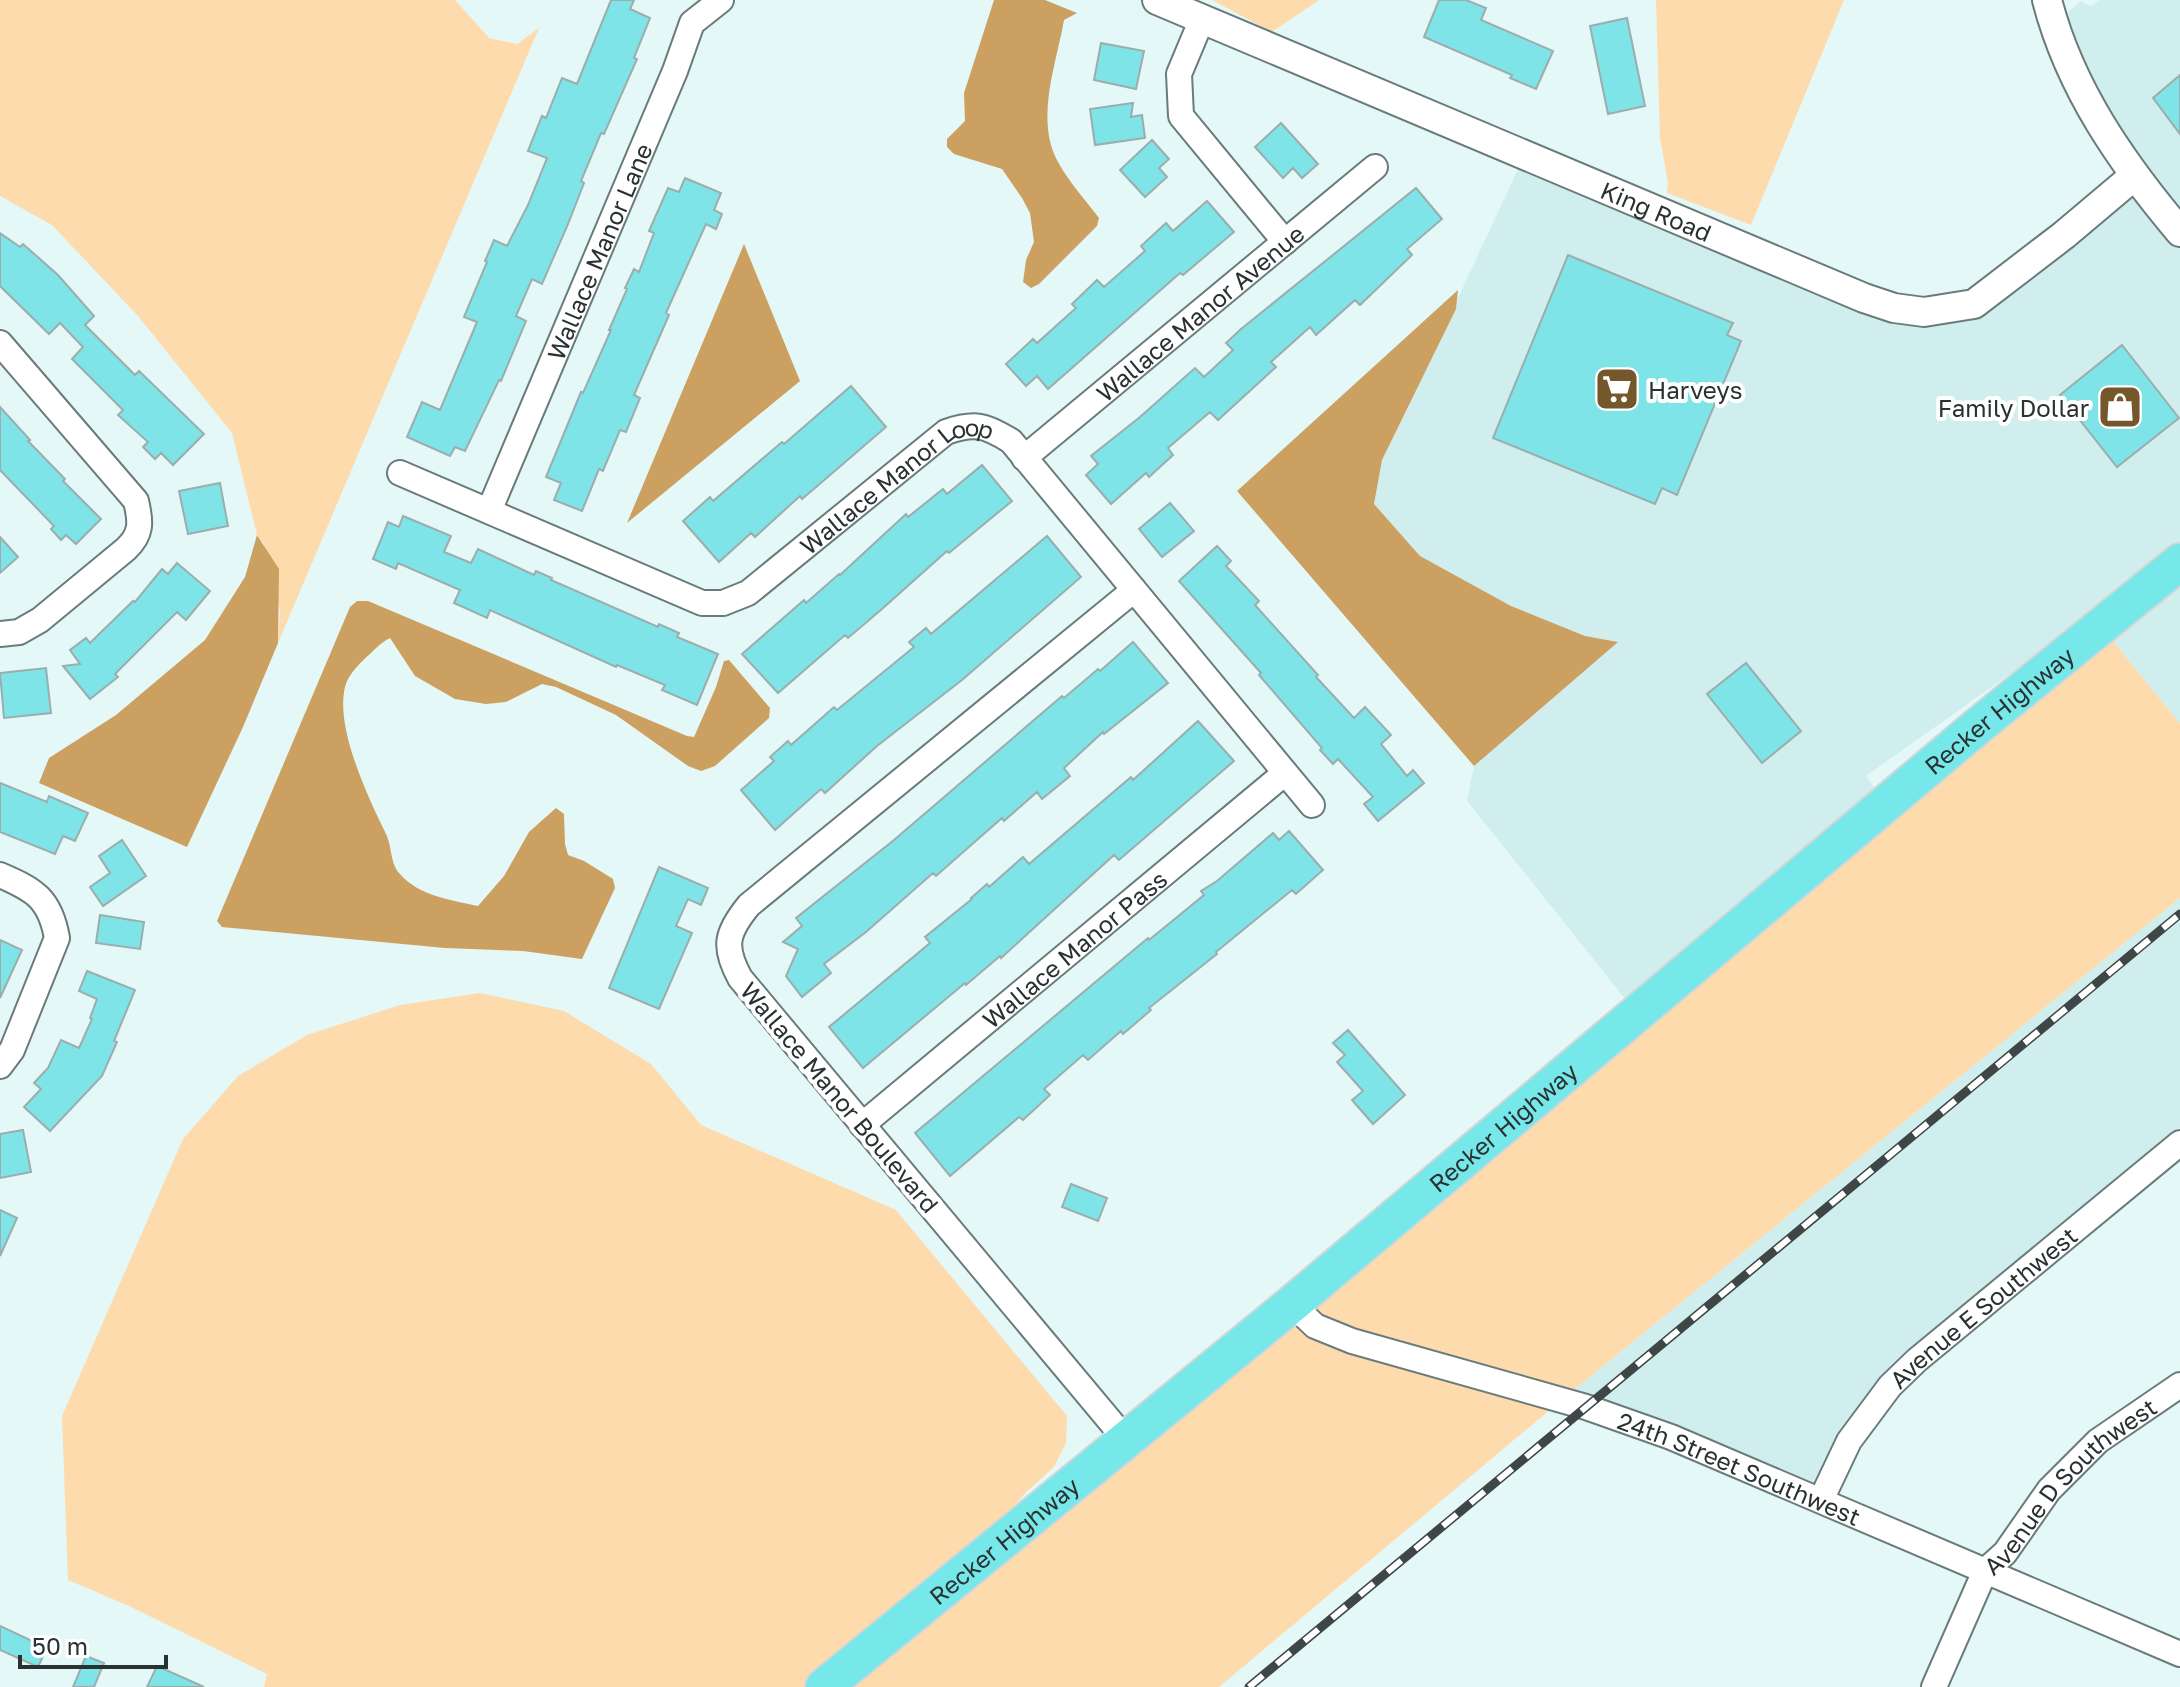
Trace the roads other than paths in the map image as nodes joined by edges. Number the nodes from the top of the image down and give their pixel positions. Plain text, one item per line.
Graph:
1 (721, 0) edge
2 (1157, 0) edge
3 (2047, 0) edge
4 (1202, 19) junction
5 (1375, 167) dead end
6 (2134, 176) junction
7 (2180, 232) edge
8 (1285, 242) junction
9 (0, 343) edge
10 (1024, 458) junction
11 (400, 473) dead end
12 (489, 511) junction
13 (2180, 562) edge
14 (1134, 590) junction
15 (0, 634) edge
16 (1285, 773) junction
17 (1312, 805) dead end
18 (0, 875) edge
19 (0, 1066) edge
20 (862, 1125) junction
21 (2180, 1143) edge
22 (1292, 1304) junction
23 (2180, 1385) edge
24 (1126, 1440) junction
25 (1821, 1500) junction
26 (1985, 1571) junction
27 (2180, 1654) edge
28 (824, 1687) edge
29 (1934, 1687) edge

1 - 12 street, Wallace Manor Lane
2 - 4 street, King Road
3 - 6 street
4 - 6 street, King Road
4 - 8 street
5 - 8 street, Wallace Manor Avenue
6 - 7 street
8 - 10 street, Wallace Manor Avenue
9 - 15 street
10 - 12 street, Wallace Manor Loop
10 - 14 street, Wallace Manor Loop
11 - 12 street, Wallace Manor Loop
13 - 22 main road, Recker Highway
14 - 16 street, Wallace Manor Loop
14 - 20 street, Wallace Manor Boulevard
16 - 17 street, Wallace Manor Loop
16 - 20 street, Wallace Manor Pass
18 - 19 street
20 - 24 street, Wallace Manor Boulevard
21 - 25 street, Avenue E Southwest
22 - 24 main road, Recker Highway
22 - 25 street, 24th Street Southwest
23 - 26 street, Avenue D Southwest
24 - 28 main road, Recker Highway
25 - 26 street, 24th Street Southwest
26 - 27 street, 24th Street Southwest
26 - 29 street, Avenue D Southwest

